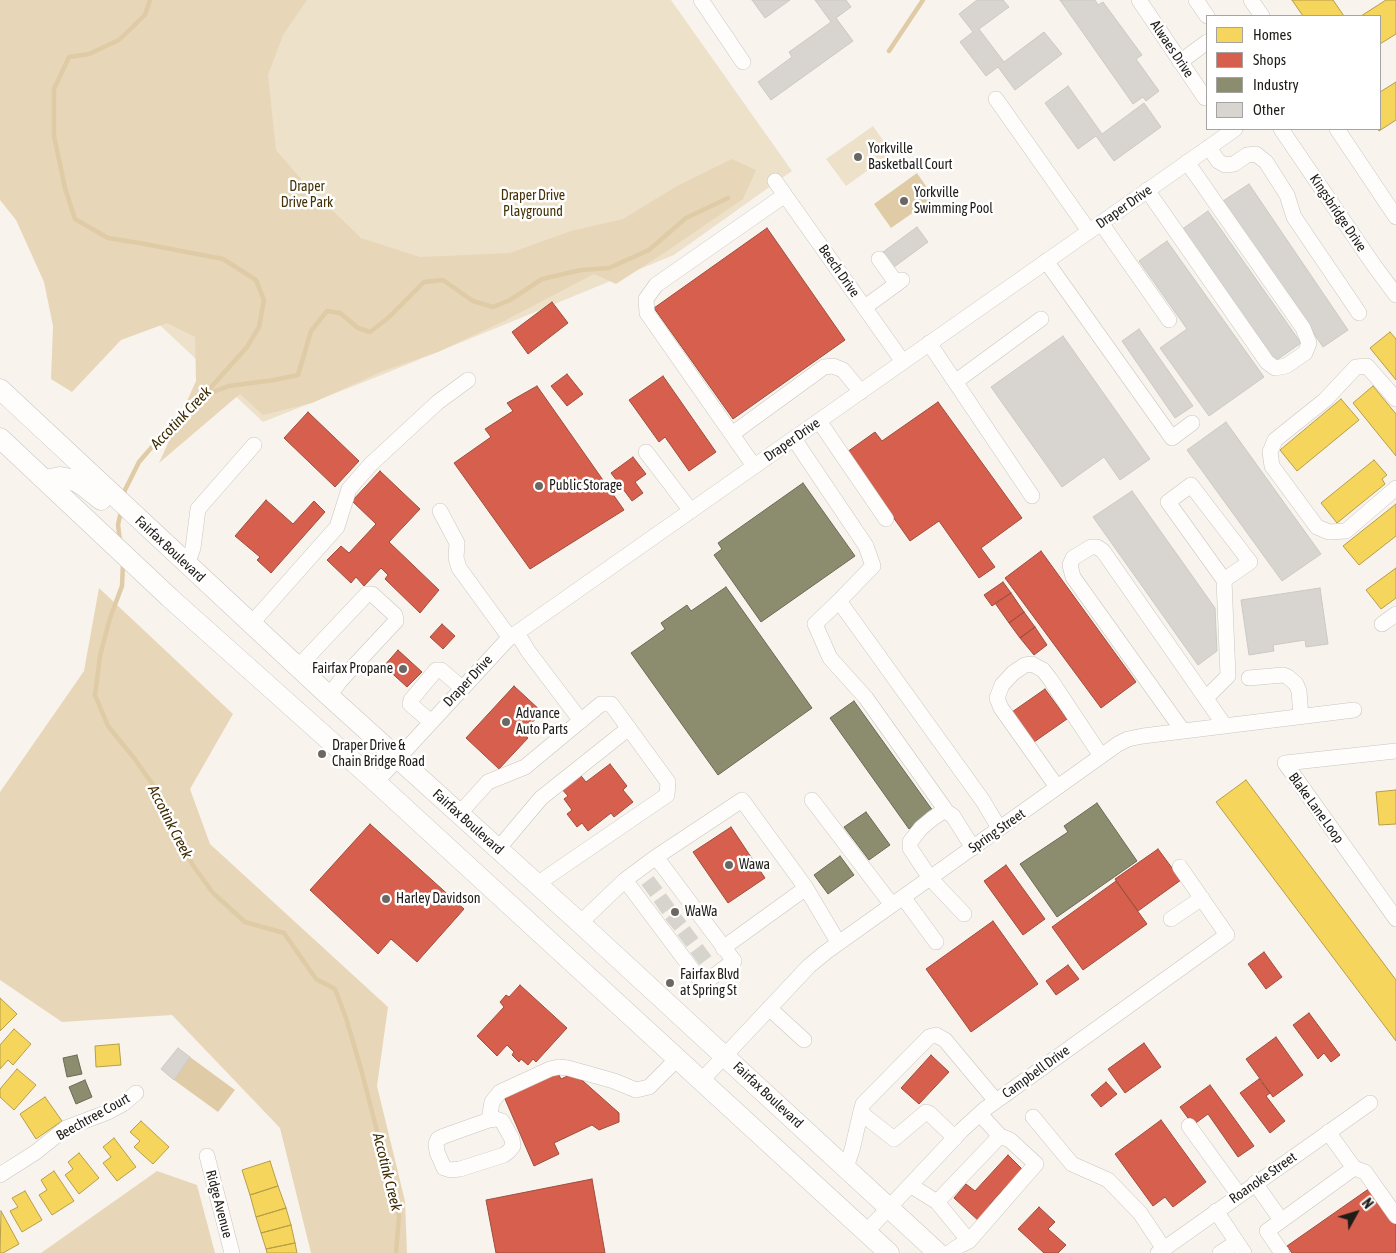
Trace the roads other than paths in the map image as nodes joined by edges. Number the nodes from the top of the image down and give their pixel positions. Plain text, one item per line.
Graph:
1 (701, 0) edge
2 (1139, 0) edge
3 (1196, 0) edge
4 (1251, 0) edge
5 (1206, 15) edge
6 (1261, 15) edge
7 (1206, 43) edge
8 (743, 62) dead end
9 (1180, 62) junction
10 (1205, 98) dead end
11 (996, 99) dead end
12 (1234, 130) edge
13 (1282, 130) edge
14 (1338, 130) edge
15 (1209, 147) junction
16 (1187, 162) junction
17 (776, 181) dead end
18 (1147, 190) junction
19 (785, 195) junction
20 (1396, 217) edge
21 (1095, 227) junction
22 (880, 259) dead end
23 (1046, 261) junction
24 (1390, 275) edge
25 (1396, 295) edge
26 (864, 307) junction
27 (1359, 313) dead end
28 (1041, 319) dead end
29 (1169, 320) dead end
30 (929, 343) junction
31 (903, 362) junction
32 (468, 380) dead end
33 (955, 382) junction
34 (0, 389) edge
35 (861, 392) junction
36 (1396, 399) edge
37 (819, 421) junction
38 (1192, 423) dead end
39 (732, 434) junction
40 (0, 438) edge
41 (794, 439) junction
42 (254, 445) dead end
43 (646, 452) dead end
44 (754, 466) junction
45 (82, 476) junction
46 (45, 480) junction
47 (1396, 488) edge
48 (1032, 496) dead end
49 (440, 510) dead end
50 (691, 511) junction
51 (886, 519) dead end
52 (180, 559) junction
53 (1224, 580) junction
54 (840, 601) junction
55 (1396, 614) edge
56 (251, 624) junction
57 (1382, 624) dead end
58 (514, 636) junction
59 (298, 667) junction
60 (1249, 678) dead end
61 (462, 688) junction
62 (329, 696) junction
63 (1206, 698) junction
64 (1354, 710) dead end
65 (1301, 716) junction
66 (581, 721) junction
67 (431, 722) junction
68 (1225, 726) junction
69 (629, 728) junction
70 (1183, 731) junction
71 (1396, 751) edge
72 (1101, 756) junction
73 (397, 758) junction
74 (376, 782) junction
75 (1057, 787) junction
76 (812, 800) dead end
77 (947, 812) junction
78 (459, 814) junction
79 (1000, 828) junction
80 (504, 842) junction
81 (973, 848) junction
82 (656, 857) junction
83 (1180, 867) dead end
84 (930, 878) junction
85 (625, 880) junction
86 (537, 884) junction
87 (806, 888) junction
88 (1202, 898) junction
89 (898, 901) junction
90 (964, 914) dead end
91 (1172, 919) dead end
92 (1396, 919) edge
93 (580, 922) junction
94 (838, 942) junction
95 (936, 942) dead end
96 (718, 945) junction
97 (769, 1008) junction
98 (804, 1040) dead end
99 (724, 1055) junction
100 (678, 1058) junction
101 (702, 1080) junction
102 (136, 1093) dead end
103 (996, 1101) junction
104 (1370, 1103) dead end
105 (861, 1111) junction
106 (980, 1114) junction
107 (1033, 1117) dead end
108 (489, 1120) junction
109 (1189, 1126) dead end
110 (1328, 1132) junction
111 (1000, 1136) junction
112 (955, 1138) junction
113 (207, 1156) dead end
114 (846, 1167) junction
115 (1354, 1168) junction
116 (1, 1172) edge
117 (1256, 1183) junction
118 (910, 1185) junction
119 (1239, 1195) junction
120 (937, 1202) junction
121 (889, 1207) junction
122 (1216, 1211) junction
123 (1396, 1216) edge
124 (1281, 1220) junction
125 (866, 1232) junction
126 (968, 1241) junction
127 (1241, 1247) edge
128 (1161, 1251) edge
129 (232, 1253) edge
130 (889, 1253) edge
131 (938, 1253) edge
132 (950, 1253) edge
133 (1220, 1253) edge
134 (1282, 1253) edge

1 - 8 street
2 - 9 street, Alwaes Drive
3 - 5 street
4 - 6 street
7 - 9 street
9 - 10 street, Alwaes Drive
11 - 21 street
12 - 15 street, Draper Drive
13 - 24 street, Kingsbridge Drive
14 - 20 street
15 - 16 street, Draper Drive
15 - 27 street
16 - 18 street, Draper Drive
16 - 18 street
17 - 19 street, Beech Drive
18 - 21 street, Draper Drive
19 - 26 street, Beech Drive
19 - 39 street
21 - 23 street, Draper Drive
21 - 29 street
22 - 26 street
23 - 30 street, Draper Drive
23 - 38 street
24 - 25 street, Kingsbridge Drive
26 - 31 street, Beech Drive
28 - 33 street
30 - 31 street, Draper Drive
30 - 33 street
31 - 35 street, Draper Drive
32 - 56 street
33 - 48 street
34 - 45 main road
35 - 37 street, Draper Drive
35 - 39 street
36 - 47 street
37 - 41 street, Draper Drive
37 - 51 street
39 - 44 street
40 - 46 main road
41 - 44 street, Draper Drive
41 - 54 street
42 - 52 street
43 - 50 street
44 - 50 street, Draper Drive
45 - 46 main road
45 - 52 main road, Fairfax Boulevard
46 - 74 main road
49 - 58 street
50 - 58 street, Draper Drive
52 - 56 main road, Fairfax Boulevard
53 - 53 street
53 - 63 street
54 - 77 street
54 - 79 street
55 - 57 street
56 - 59 main road, Fairfax Boulevard
58 - 61 street, Draper Drive
58 - 66 street
59 - 62 main road, Fairfax Boulevard
59 - 62 street
60 - 65 street
61 - 67 street, Draper Drive
61 - 67 street
62 - 73 main road, Fairfax Boulevard
63 - 68 street
63 - 70 street
64 - 65 street, Spring Street
65 - 68 street, Spring Street
66 - 69 street
66 - 78 street
67 - 73 street, Draper Drive
68 - 70 street, Spring Street
69 - 80 street
69 - 86 street
70 - 72 street, Spring Street
71 - 92 street, Blake Lane Loop
72 - 75 street, Spring Street
72 - 75 street
73 - 74 street, Draper Drive
73 - 78 main road, Fairfax Boulevard
74 - 100 main road
75 - 79 street, Spring Street
76 - 89 street
77 - 81 street
77 - 84 street
78 - 80 main road, Fairfax Boulevard
79 - 81 street, Spring Street
80 - 86 main road, Fairfax Boulevard
81 - 84 street, Spring Street
82 - 85 street
82 - 87 street
82 - 96 street
83 - 88 street
84 - 89 street, Spring Street
84 - 90 street
85 - 93 street
85 - 96 street
86 - 93 main road, Fairfax Boulevard
87 - 94 street
87 - 96 street
88 - 91 street
88 - 103 street, Campbell Drive
89 - 94 street, Spring Street
89 - 95 street
93 - 99 main road, Fairfax Boulevard
94 - 97 street, Spring Street
97 - 98 street
97 - 99 street, Spring Street
99 - 101 street, Spring Street
99 - 114 main road, Fairfax Boulevard
100 - 101 main road
100 - 108 street
101 - 125 main road
102 - 116 street, Beechtree Court
103 - 105 street
103 - 106 street, Campbell Drive
104 - 110 street, Roanoke Street
105 - 112 street
105 - 114 street
106 - 111 street
106 - 112 street, Campbell Drive
107 - 128 street
108 - 108 street
109 - 119 street
110 - 115 street
110 - 117 street, Roanoke Street
111 - 120 street
111 - 126 street
112 - 118 street, Campbell Drive
113 - 129 street, Ridge Avenue
114 - 121 main road, Fairfax Boulevard
115 - 123 street
115 - 124 street
117 - 119 street, Roanoke Street
117 - 124 street
118 - 120 street
118 - 121 street, Campbell Drive
119 - 122 street, Roanoke Street
120 - 126 street
121 - 125 street, Campbell Drive
121 - 131 main road, Fairfax Boulevard
122 - 127 street
122 - 128 street, Roanoke Street
124 - 134 street
125 - 130 main road
126 - 132 street
127 - 133 street

